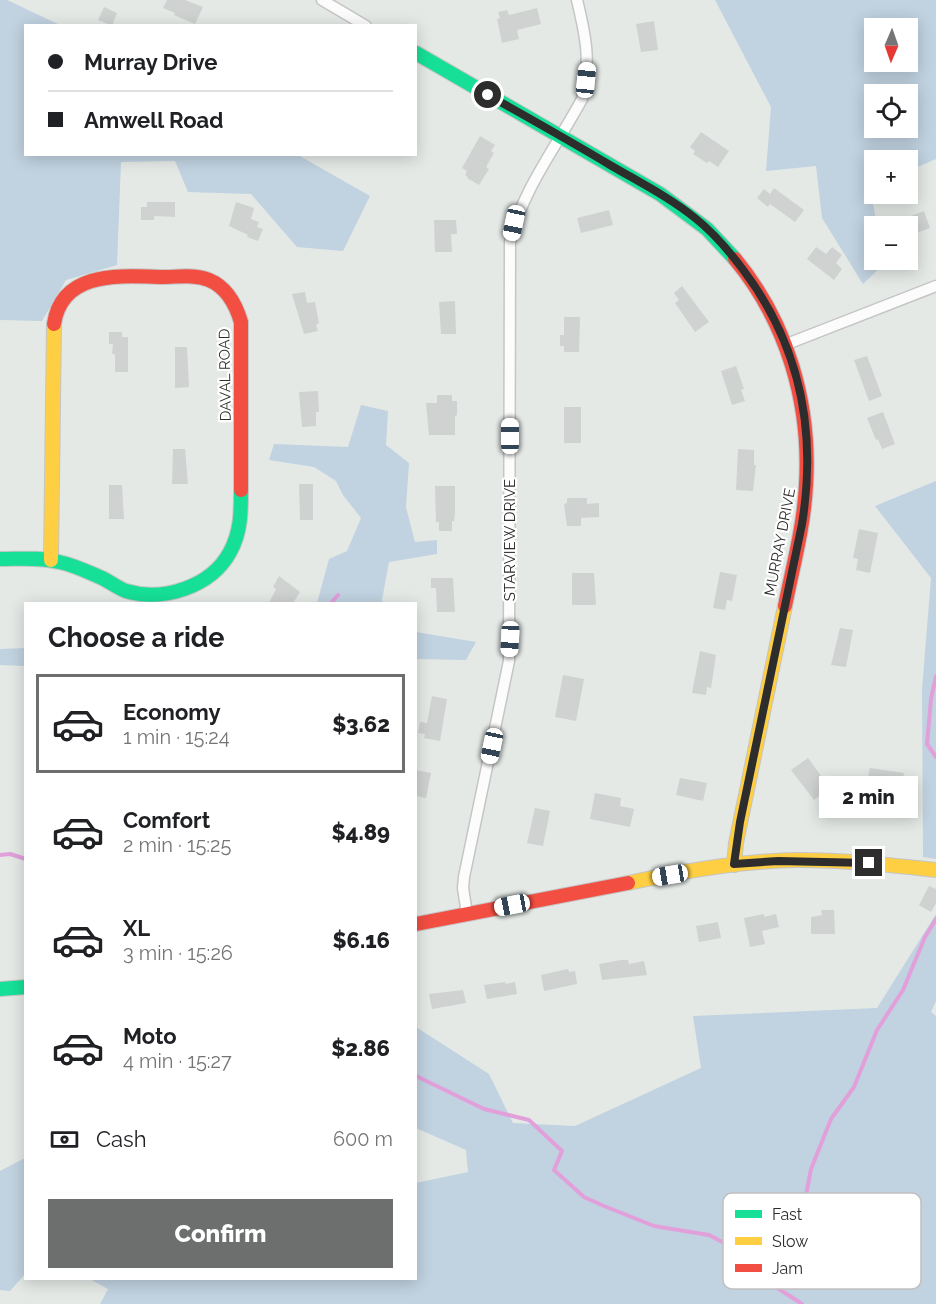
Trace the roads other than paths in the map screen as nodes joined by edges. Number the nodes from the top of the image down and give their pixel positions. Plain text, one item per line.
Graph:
1 (322, 0) edge
2 (577, 0) edge
3 (363, 24) edge
4 (417, 55) edge
5 (561, 136) junction
6 (936, 285) edge
7 (787, 344) junction
8 (0, 559) edge
9 (51, 560) junction
10 (734, 864) junction
11 (936, 870) edge
12 (467, 914) junction
13 (417, 924) edge
14 (24, 987) edge
15 (0, 989) edge

1 - 3 street
2 - 5 street, STARVIEW DRIVE
4 - 5 street, MURRAY DRIVE
5 - 7 street, MURRAY DRIVE
5 - 12 street, STARVIEW DRIVE
6 - 7 street
7 - 10 street, MURRAY DRIVE
8 - 9 street, DAVAL ROAD
9 - 9 street, DAVAL ROAD
10 - 11 street
10 - 12 street
12 - 13 street
14 - 15 street

